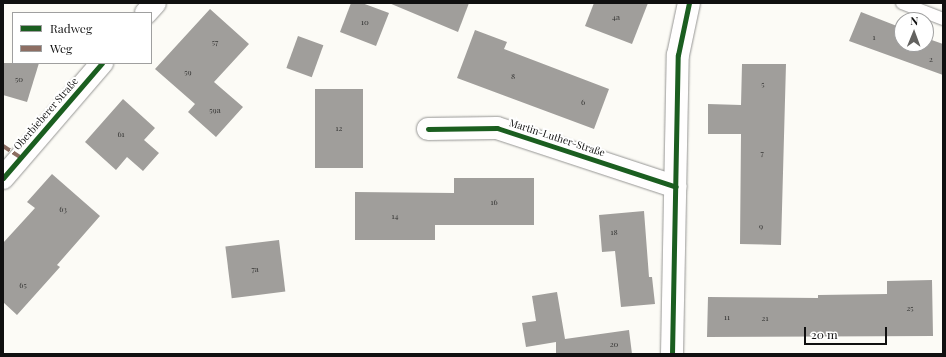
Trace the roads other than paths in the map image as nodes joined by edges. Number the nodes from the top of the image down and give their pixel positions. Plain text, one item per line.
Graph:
1 (154, 3) edge
2 (689, 3) edge
3 (902, 3) edge
4 (147, 12) edge
5 (943, 19) edge
6 (101, 64) edge
7 (428, 129) dead end
8 (3, 178) edge
9 (676, 187) junction
10 (672, 354) edge

1 - 4 street
2 - 9 street
3 - 5 lane
6 - 8 street, Oberbieberer Straße
7 - 9 street, Martin-Luther-Straße
9 - 10 street

